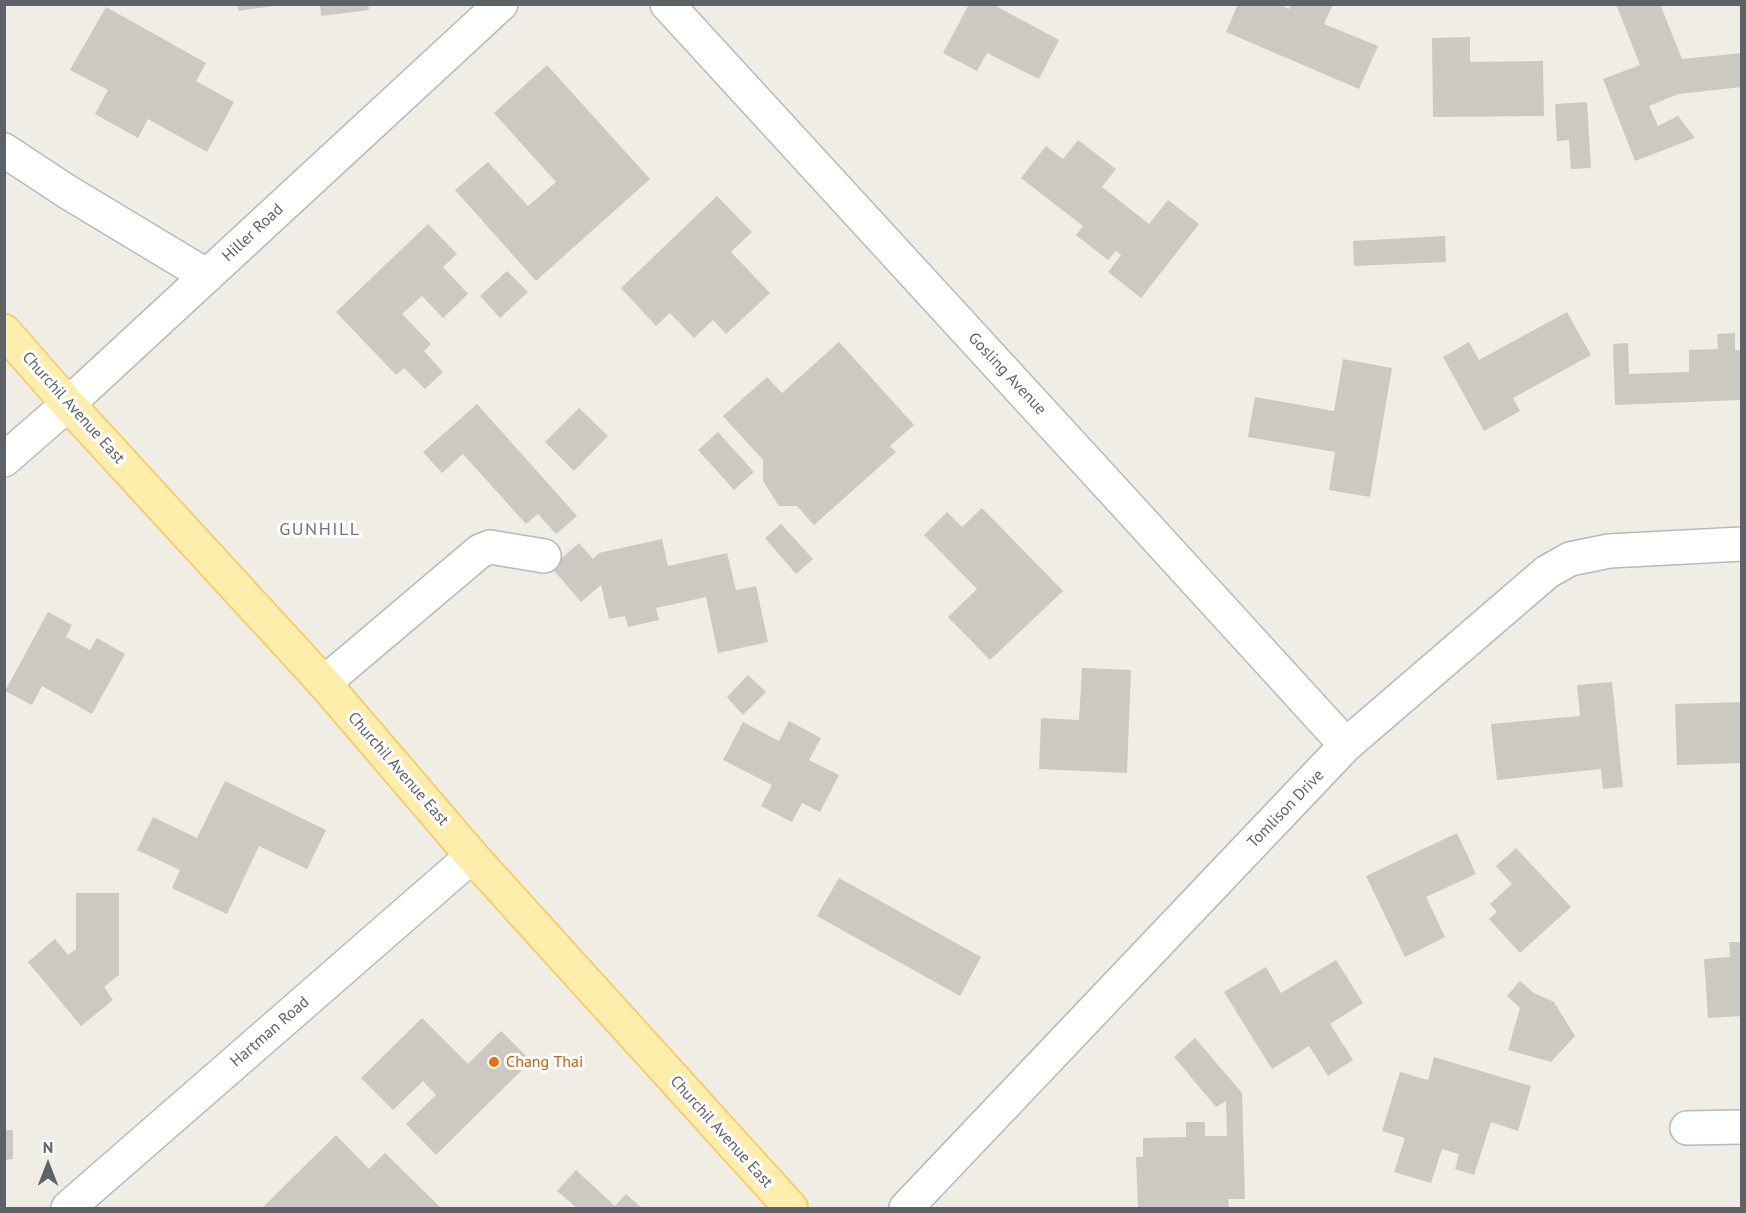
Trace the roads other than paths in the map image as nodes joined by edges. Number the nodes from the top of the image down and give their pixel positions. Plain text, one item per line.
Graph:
1 (501, 4) edge
2 (667, 4) edge
3 (4, 150) edge
4 (207, 276) junction
5 (4, 331) edge
6 (68, 404) junction
7 (4, 460) edge
8 (1742, 544) edge
9 (544, 556) dead end
10 (324, 683) junction
11 (1346, 746) junction
12 (472, 856) junction
13 (1742, 1127) edge
14 (1687, 1128) dead end
15 (68, 1209) edge
16 (791, 1209) edge
17 (906, 1209) edge

1 - 4 street, Hiller Road
2 - 11 street, Gosling Avenue
3 - 4 street
4 - 6 street, Hiller Road
5 - 6 main road, Churchil Avenue East
6 - 7 street, Hiller Road
6 - 10 main road, Churchil Avenue East
8 - 11 street, Tomlison Drive
9 - 10 street
10 - 12 main road, Churchil Avenue East
11 - 17 street, Tomlison Drive
12 - 15 street, Hartman Road
12 - 16 main road, Churchil Avenue East
13 - 14 street

